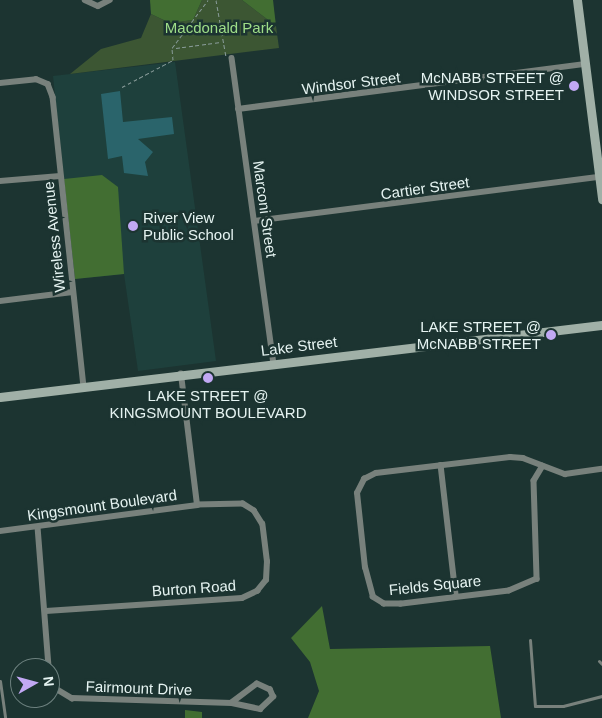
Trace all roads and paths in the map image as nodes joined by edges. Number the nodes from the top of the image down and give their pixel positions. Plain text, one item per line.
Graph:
1 (85, 0) edge
2 (110, 0) edge
3 (208, 0) edge
4 (216, 0) edge
5 (577, 0) edge
6 (222, 42) junction
7 (174, 48) junction
8 (232, 58) joint
9 (585, 64) junction
10 (0, 83) edge
11 (122, 87) dead end
12 (238, 109) junction
13 (60, 176) junction
14 (599, 177) junction
15 (0, 181) edge
16 (602, 199) edge
17 (254, 222) junction
18 (72, 292) junction
19 (0, 301) edge
20 (602, 325) edge
21 (274, 363) junction
22 (181, 374) junction
23 (84, 387) junction
24 (0, 397) edge
25 (441, 465) junction
26 (543, 466) junction
27 (602, 469) edge
28 (197, 505) junction
29 (38, 527) junction
30 (0, 531) edge
31 (456, 596) junction
32 (46, 611) junction
33 (530, 640) dead end
34 (48, 658) edge
35 (0, 681) edge
36 (60, 691) edge
37 (602, 696) edge
38 (232, 703) junction
39 (5, 718) edge

1 - 2 street
3 - 7 path
4 - 6 path
5 - 9 street
6 - 7 path
6 - 8 path
7 - 11 path
8 - 12 street, Marconi Street
9 - 12 street, Windsor Street
9 - 14 street
10 - 13 street, Wireless Avenue
12 - 17 street, Marconi Street
13 - 15 street
13 - 18 street, Wireless Avenue
14 - 16 street
14 - 17 street, Cartier Street
17 - 21 street, Marconi Street
18 - 19 street
18 - 23 street, Wireless Avenue
20 - 21 street, Lake Street
21 - 22 street, Lake Street
22 - 23 street, Lake Street
22 - 28 street, Kingsmount Boulevard
23 - 24 street, Lake Street
25 - 26 street, Fields Square
25 - 31 street
25 - 31 street, Fields Square
26 - 27 street, Fields Square
26 - 31 street, Fields Square
28 - 29 street, Kingsmount Boulevard
28 - 32 street, Burton Road
29 - 30 street, Kingsmount Boulevard
29 - 32 street
32 - 34 street
33 - 37 lane
35 - 39 lane
36 - 38 street, Fairmount Drive
38 - 38 street, Fairmount Drive

